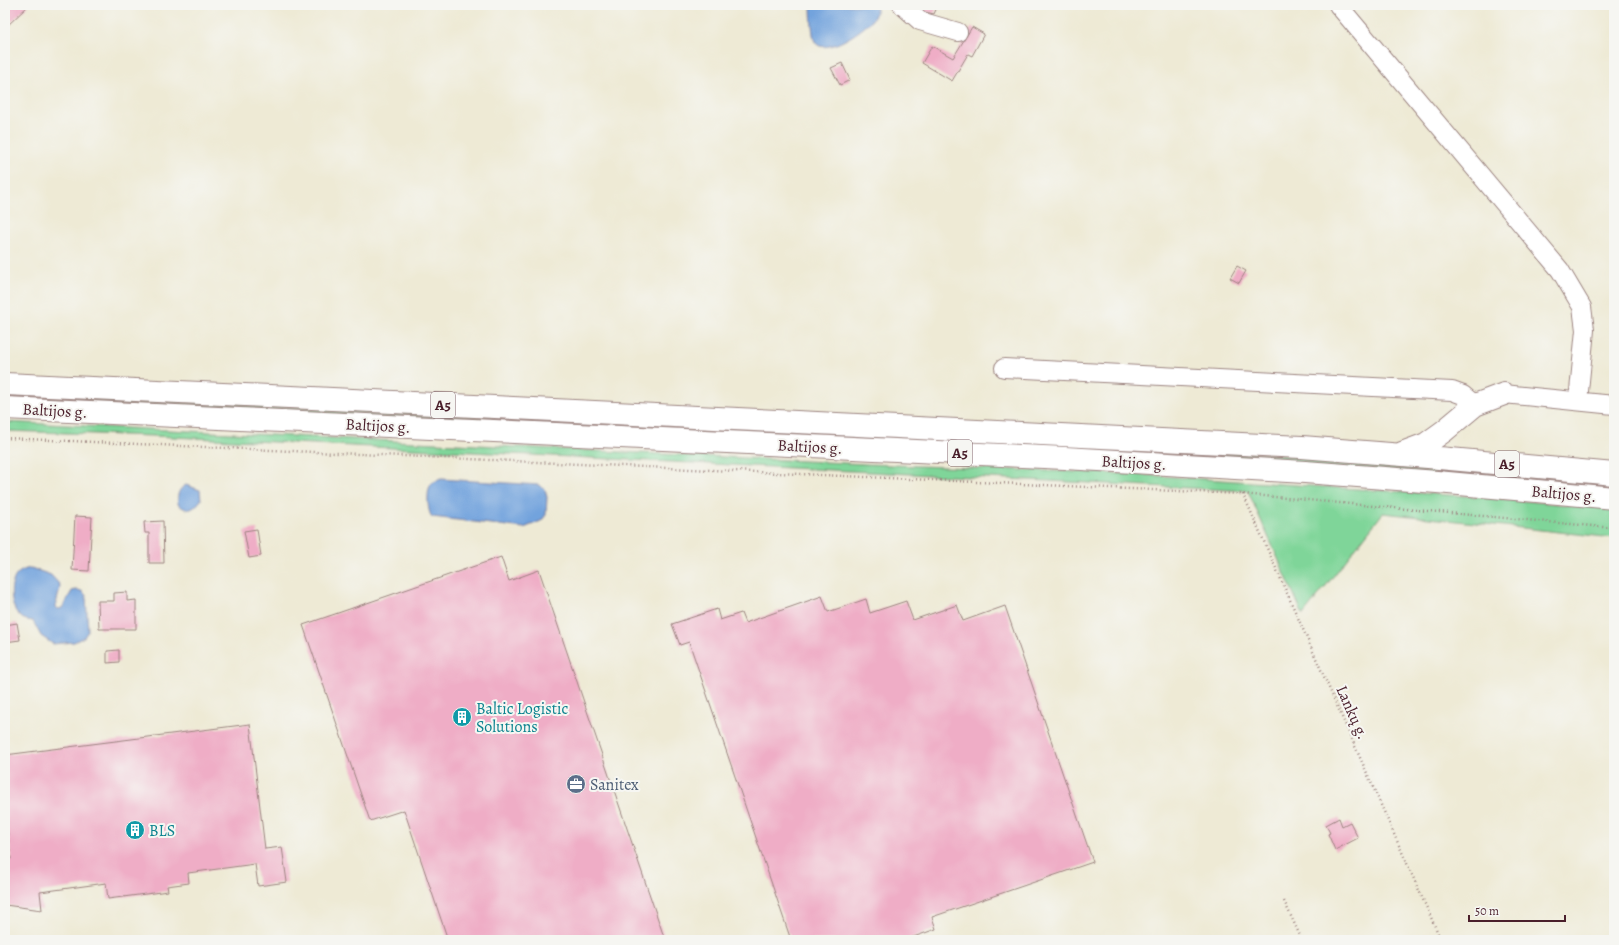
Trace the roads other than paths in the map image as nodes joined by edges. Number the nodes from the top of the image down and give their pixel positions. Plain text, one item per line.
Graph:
1 (902, 5) edge
2 (1338, 5) edge
3 (958, 32) dead end
4 (1004, 368) dead end
5 (5, 384) edge
6 (1504, 394) joint
7 (1578, 401) junction
8 (1474, 405) junction
9 (1614, 405) edge
10 (5, 408) edge
11 (1399, 454) junction
12 (1614, 474) edge
13 (1614, 498) edge

1 - 3 street
2 - 7 street
4 - 8 street
5 - 11 highway, Baltijos g. / A5
6 - 7 street
6 - 8 highway
7 - 9 street
8 - 11 highway
10 - 13 highway, Baltijos g. / A5
11 - 12 highway, Baltijos g. / A5

